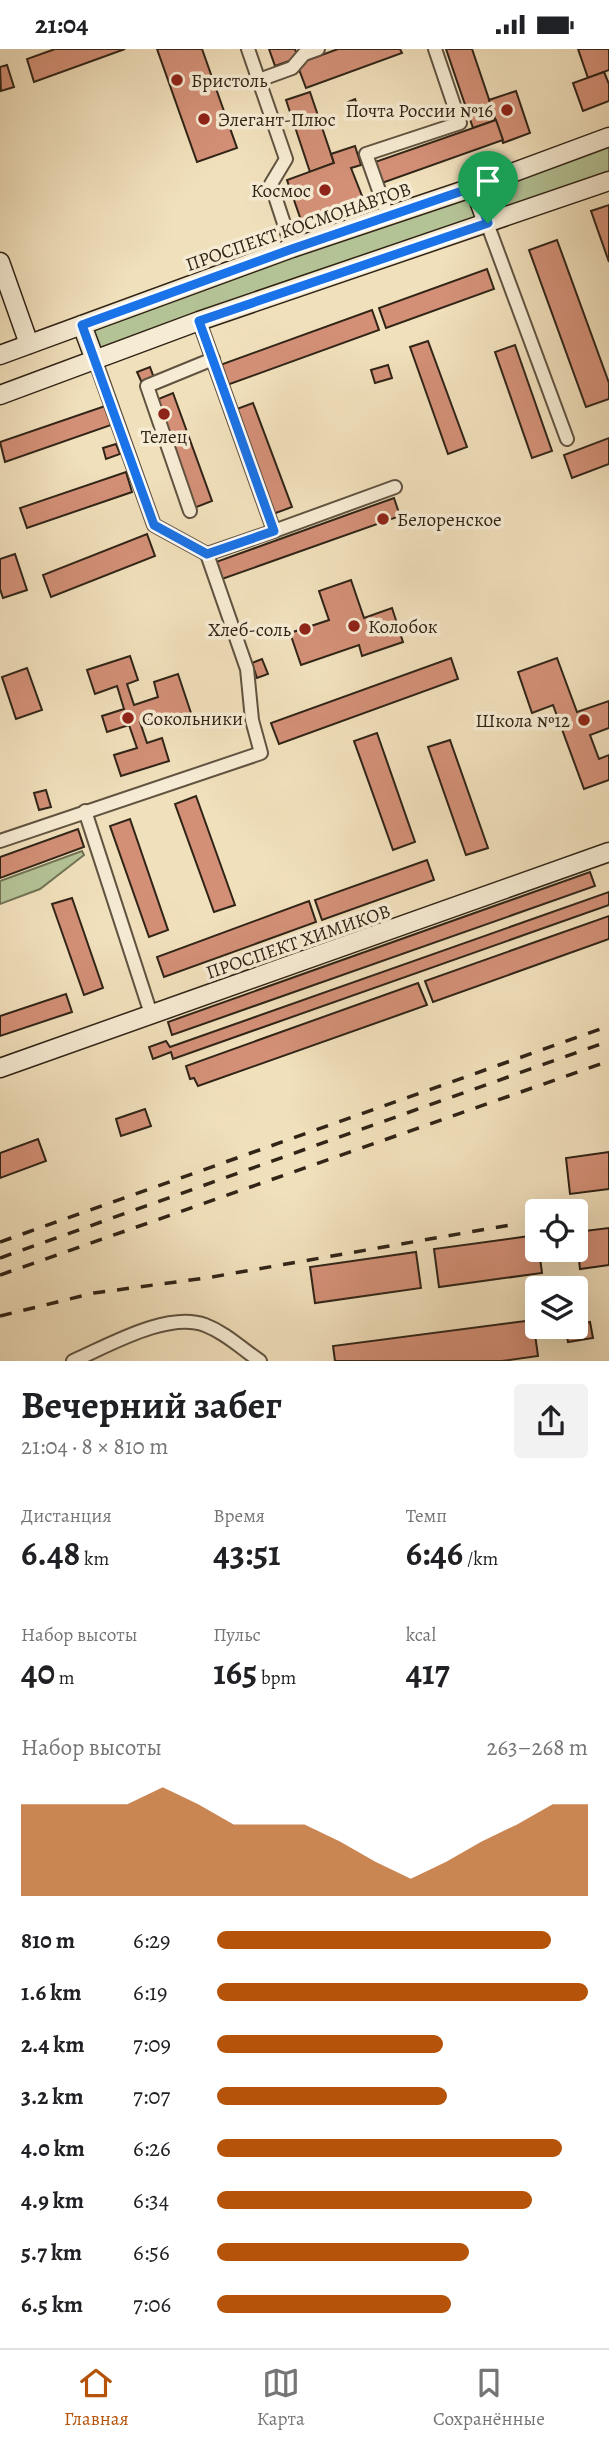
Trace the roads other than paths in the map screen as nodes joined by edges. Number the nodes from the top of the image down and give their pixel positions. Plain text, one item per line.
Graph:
1 (248, 49) edge
2 (318, 49) edge
3 (435, 49) edge
4 (260, 80) junction
5 (609, 137) edge
6 (609, 181) edge
7 (474, 187) junction
8 (388, 216) junction
9 (488, 223) junction
10 (292, 249) junction
11 (0, 262) edge
12 (199, 321) junction
13 (82, 325) junction
14 (29, 344) junction
15 (0, 355) edge
16 (213, 359) junction
17 (95, 360) junction
18 (0, 395) edge
19 (566, 439) dead end
20 (395, 487) dead end
21 (190, 511) dead end
22 (274, 531) junction
23 (207, 554) junction
24 (85, 811) junction
25 (0, 841) edge
26 (609, 852) edge
27 (152, 1014) junction
28 (0, 1068) edge
29 (72, 1361) edge
30 (260, 1361) edge

1 - 4 street
2 - 4 street
3 - 8 street
4 - 10 street
5 - 7 main road, ПРОСПЕКТ КОСМОНАВТОВ
6 - 9 main road
7 - 8 main road, ПРОСПЕКТ КОСМОНАВТОВ
7 - 9 main road
8 - 10 main road, ПРОСПЕКТ КОСМОНАВТОВ
9 - 12 main road
9 - 19 street
10 - 13 main road, ПРОСПЕКТ КОСМОНАВТОВ
11 - 14 main road
12 - 16 street
12 - 17 main road
13 - 14 main road, ПРОСПЕКТ КОСМОНАВТОВ
13 - 17 main road
14 - 15 main road, ПРОСПЕКТ КОСМОНАВТОВ
16 - 21 street
16 - 22 street
17 - 18 main road
17 - 23 street
20 - 22 street
22 - 23 street
23 - 24 street
24 - 25 street
24 - 27 street
26 - 27 main road, ПРОСПЕКТ ХИМИКОВ
27 - 28 main road, ПРОСПЕКТ ХИМИКОВ
29 - 30 street

